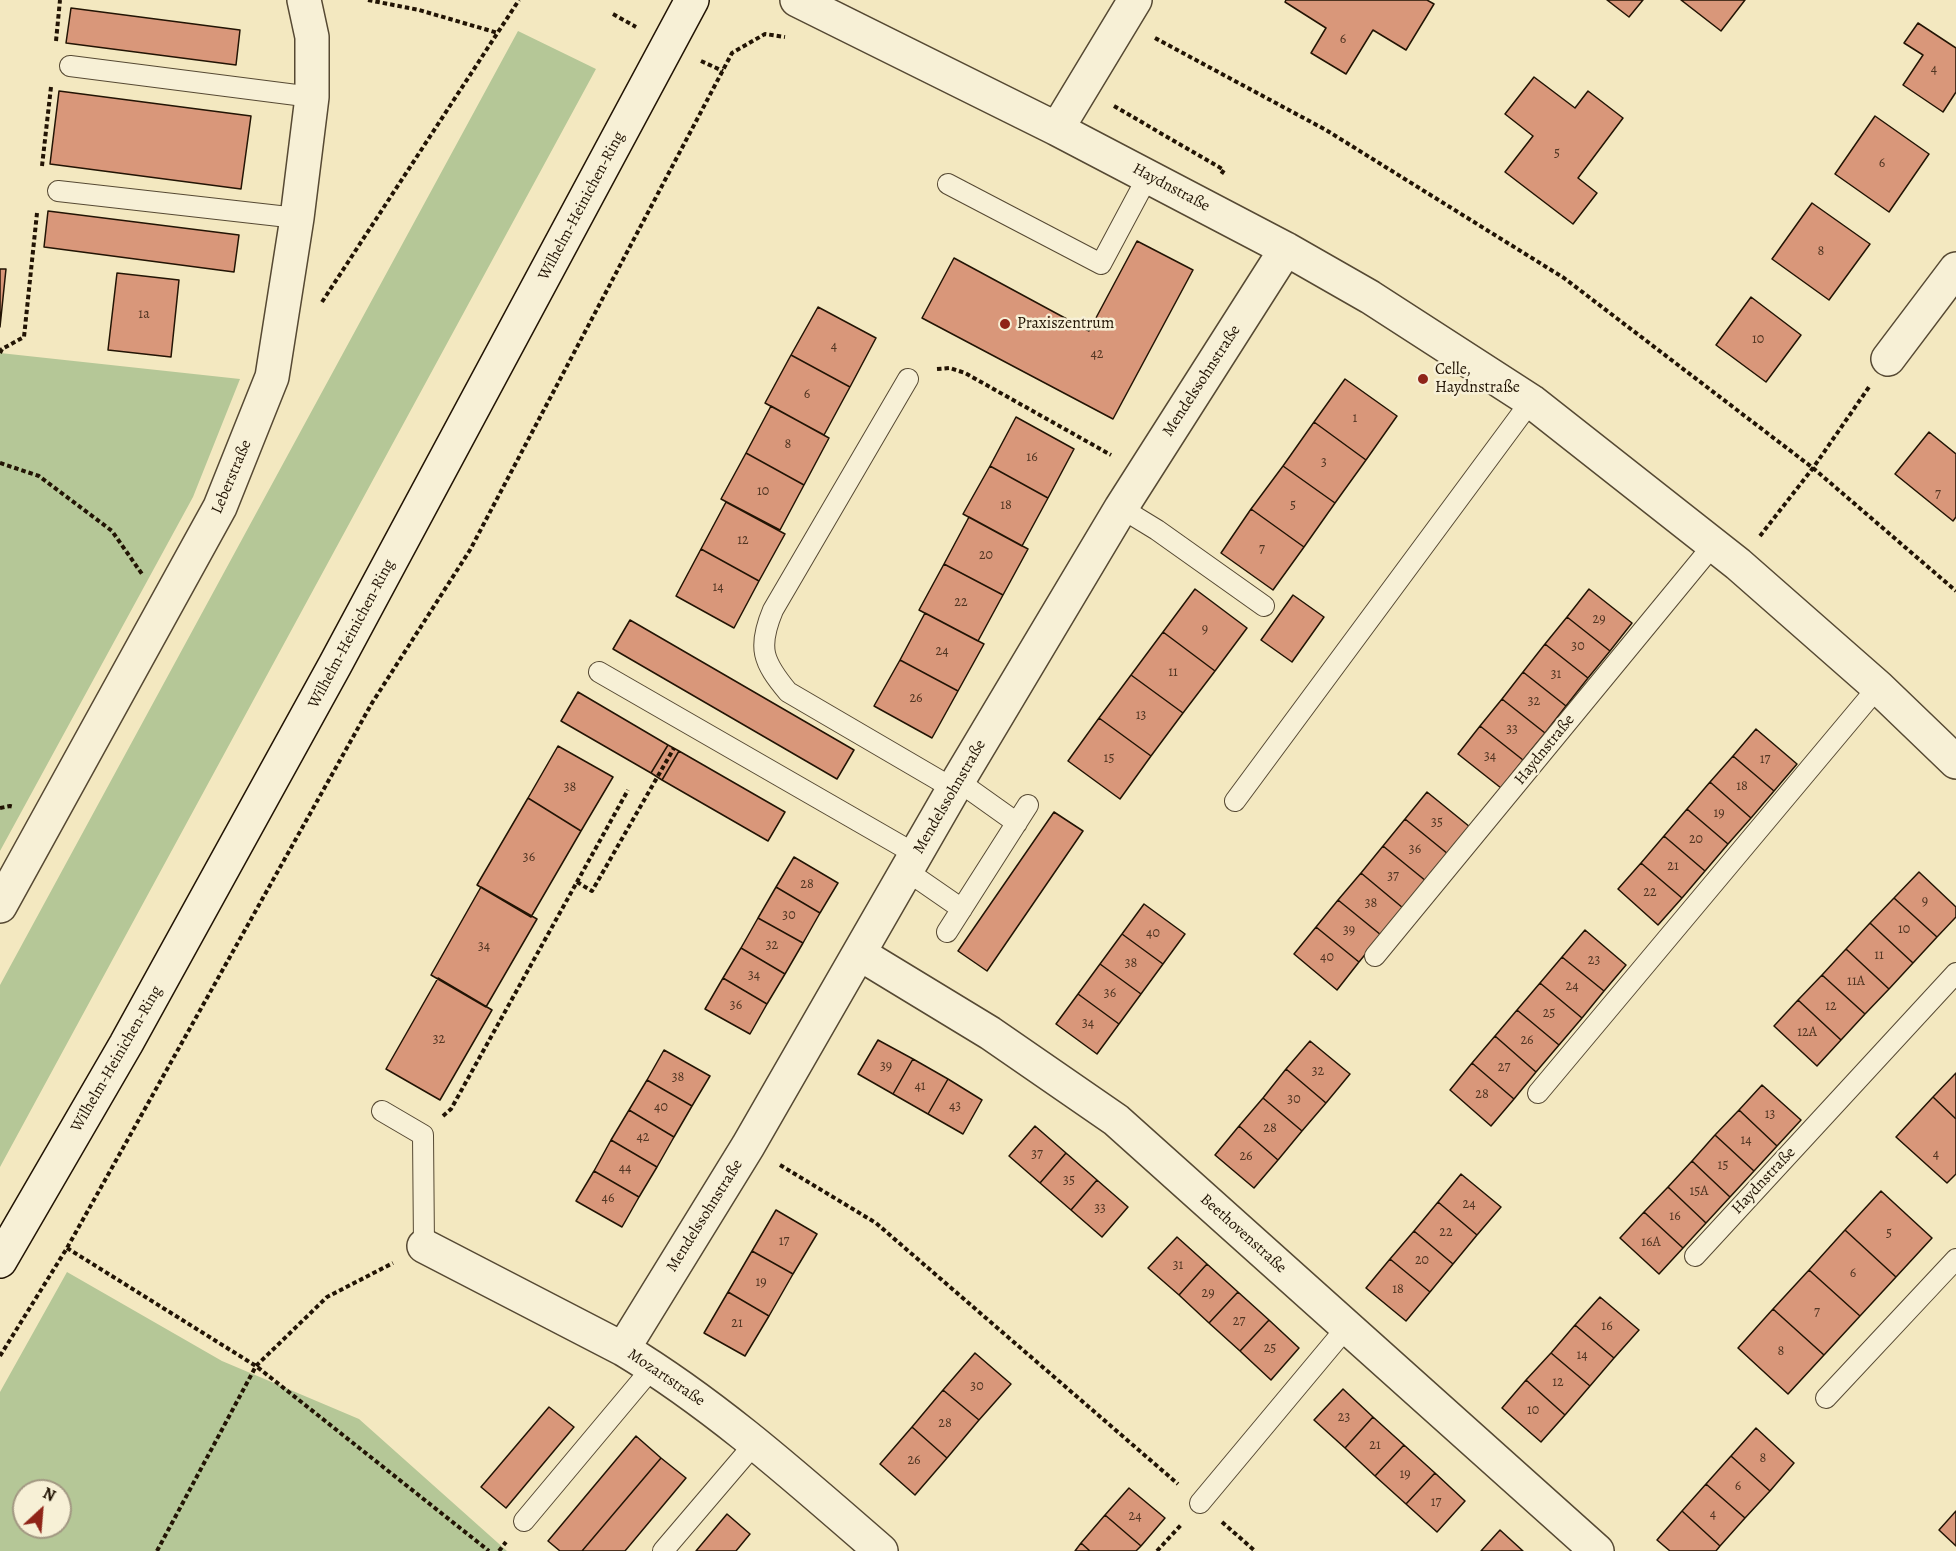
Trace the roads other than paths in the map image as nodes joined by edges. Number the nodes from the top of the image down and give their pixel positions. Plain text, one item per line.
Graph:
1 (304, 0) edge
2 (692, 0) edge
3 (797, 0) edge
4 (1129, 10) edge
5 (70, 66) dead end
6 (312, 97) junction
7 (1057, 129) junction
8 (1148, 176) junction
9 (948, 184) dead end
10 (58, 191) dead end
11 (297, 218) junction
12 (1286, 249) junction
13 (1956, 269) edge
14 (1888, 360) road end
15 (908, 379) road end
16 (1531, 401) junction
17 (1121, 508) junction
18 (1726, 554) junction
19 (1264, 606) dead end
20 (599, 672) dead end
21 (1878, 687) junction
22 (1956, 762) edge
23 (956, 785) junction
24 (1235, 801) dead end
25 (1028, 805) dead end
26 (1017, 823) junction
27 (912, 863) junction
28 (0, 906) edge
29 (962, 909) junction
30 (947, 932) dead end
31 (860, 954) junction
32 (1376, 956) dead end
33 (1956, 973) edge
34 (1538, 1094) dead end
35 (382, 1111) dead end
36 (424, 1246) joint
37 (1695, 1256) dead end
38 (1956, 1259) edge
39 (0, 1261) edge
40 (1347, 1327) junction
41 (623, 1349) junction
42 (653, 1367) junction
43 (1826, 1398) dead end
44 (756, 1442) junction
45 (1200, 1503) road end
46 (524, 1521) dead end
47 (663, 1551) edge
48 (881, 1551) edge
49 (1597, 1551) edge

1 - 6 street, Leberstraße
2 - 39 street, Wilhelm-Heinichen-Ring
3 - 7 street, Haydnstraße
4 - 7 street
5 - 6 lane
6 - 11 street, Leberstraße
7 - 8 street, Haydnstraße
8 - 9 lane
8 - 12 street, Haydnstraße
10 - 11 lane
11 - 28 street, Leberstraße
12 - 16 street, Haydnstraße
12 - 17 street, Mendelssohnstraße
13 - 14 street
15 - 23 lane
16 - 18 street, Haydnstraße
16 - 24 lane
17 - 19 lane
17 - 23 street, Mendelssohnstraße
18 - 21 street, Haydnstraße
18 - 32 lane, Haydnstraße
20 - 27 lane
21 - 22 street, Haydnstraße
21 - 34 lane
23 - 26 lane
23 - 27 street, Mendelssohnstraße
25 - 26 lane
26 - 29 lane
27 - 29 lane
27 - 31 street, Mendelssohnstraße
29 - 30 lane
31 - 40 street, Beethovenstraße
31 - 41 street, Mendelssohnstraße
33 - 37 lane, Haydnstraße
35 - 36 lane
36 - 41 street, Mozartstraße
38 - 43 lane
40 - 45 lane
40 - 49 street, Beethovenstraße
41 - 42 street, Mozartstraße
42 - 44 street, Mozartstraße
42 - 46 lane
44 - 47 lane
44 - 48 street, Mozartstraße

